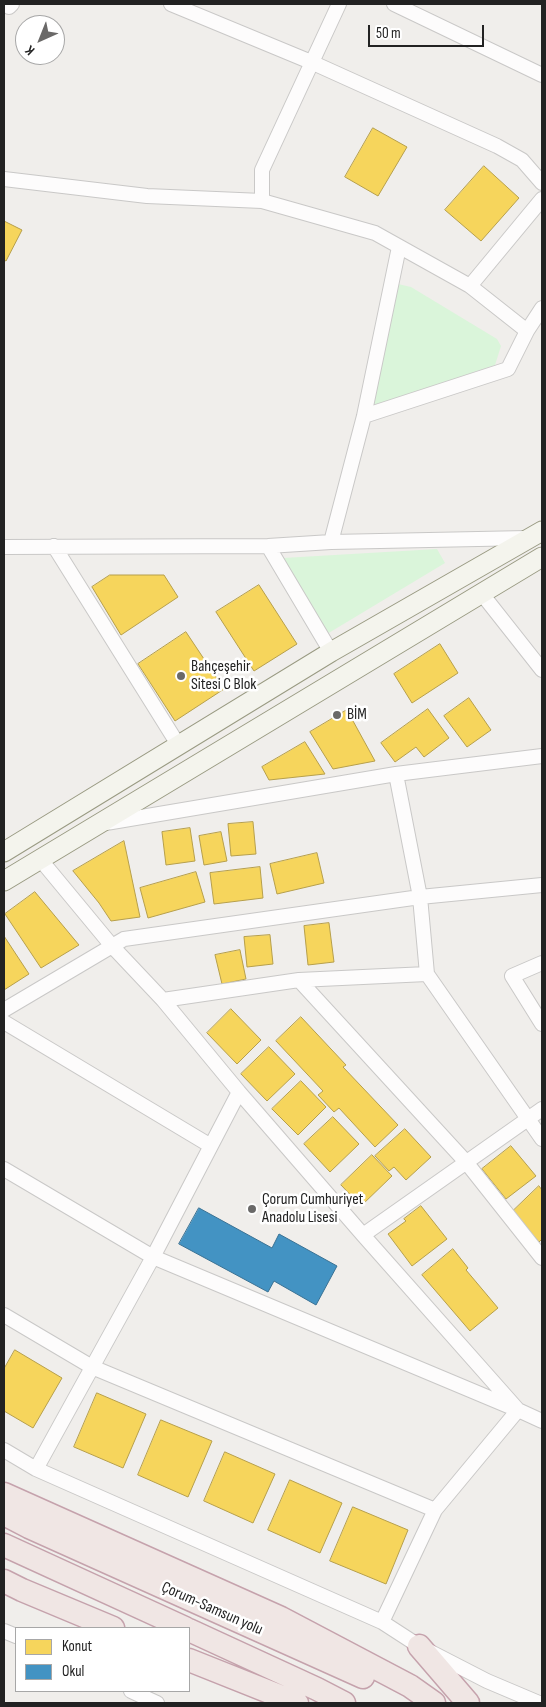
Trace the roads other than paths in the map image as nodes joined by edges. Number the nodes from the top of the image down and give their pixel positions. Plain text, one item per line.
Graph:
1 (171, 4) edge
2 (339, 4) edge
3 (394, 4) edge
4 (311, 62) junction
5 (542, 75) edge
6 (4, 178) edge
7 (542, 183) edge
8 (542, 198) edge
9 (262, 201) junction
10 (399, 247) junction
11 (470, 286) junction
12 (542, 308) edge
13 (527, 331) junction
14 (364, 416) junction
15 (536, 534) edge
16 (331, 542) junction
17 (4, 546) edge
18 (54, 546) junction
19 (268, 546) junction
20 (542, 557) edge
21 (482, 594) junction
22 (331, 652) junction
23 (542, 670) edge
24 (179, 746) junction
25 (542, 756) edge
26 (396, 774) junction
27 (95, 825) junction
28 (27, 838) junction
29 (6, 846) edge
30 (40, 860) junction
31 (23, 870) junction
32 (4, 881) edge
33 (542, 885) edge
34 (420, 897) junction
35 (112, 946) junction
36 (542, 963) edge
37 (427, 974) junction
38 (299, 980) junction
39 (163, 1000) junction
40 (4, 1010) edge
41 (4, 1022) edge
42 (542, 1024) edge
43 (239, 1092) junction
44 (542, 1109) edge
45 (528, 1119) junction
46 (542, 1139) edge
47 (211, 1146) junction
48 (466, 1162) junction
49 (4, 1169) edge
50 (363, 1235) junction
51 (153, 1257) junction
52 (542, 1258) edge
53 (4, 1315) edge
54 (92, 1367) junction
55 (518, 1410) junction
56 (542, 1421) edge
57 (4, 1450) edge
58 (36, 1469) junction
59 (4, 1494) edge
60 (435, 1510) junction
61 (4, 1514) edge
62 (4, 1545) edge
63 (4, 1581) edge
64 (382, 1622) junction
65 (111, 1627) edge
66 (183, 1627) edge
67 (190, 1630) edge
68 (419, 1646) junction
69 (190, 1660) edge
70 (133, 1692) edge
71 (156, 1703) edge
72 (297, 1703) edge
73 (344, 1703) edge
74 (421, 1703) edge
75 (434, 1703) edge
76 (468, 1703) edge
77 (539, 1703) edge

1 - 4 street
2 - 4 street
3 - 5 street
4 - 7 street
4 - 9 street
6 - 9 street
8 - 11 street
9 - 10 street
10 - 11 street
10 - 14 street
11 - 13 street
12 - 13 street
13 - 14 street
14 - 16 street
15 - 16 street
15 - 22 main road
16 - 19 street
17 - 18 street
18 - 19 street
18 - 24 street
19 - 22 street
20 - 21 main road
21 - 23 street
21 - 27 main road
22 - 24 main road
24 - 28 main road
25 - 26 street
26 - 27 street
26 - 34 street
27 - 30 main road
28 - 29 main road
28 - 30 main road
29 - 31 main road
30 - 31 main road
30 - 35 street
31 - 32 main road
33 - 34 street
34 - 35 street
34 - 37 street
35 - 39 street
35 - 40 street
36 - 42 street
37 - 38 street
37 - 45 street
38 - 39 street
38 - 48 street
39 - 43 street
41 - 47 street
43 - 47 street
43 - 50 street
44 - 45 street
45 - 46 street
45 - 48 street
47 - 51 street
48 - 50 street
48 - 52 street
49 - 51 street
50 - 55 street
51 - 54 street
51 - 55 street
53 - 54 street
54 - 58 street
54 - 60 street
55 - 56 street
55 - 60 street
57 - 58 street
58 - 64 street
59 - 75 highway
60 - 64 street
61 - 74 highway, Çorum-Samsun yolu
62 - 66 highway, Çorum-Samsun yolu
63 - 65 highway
64 - 68 street
67 - 73 highway, Çorum-Samsun yolu
68 - 76 highway
68 - 77 street
69 - 72 highway
70 - 71 street

